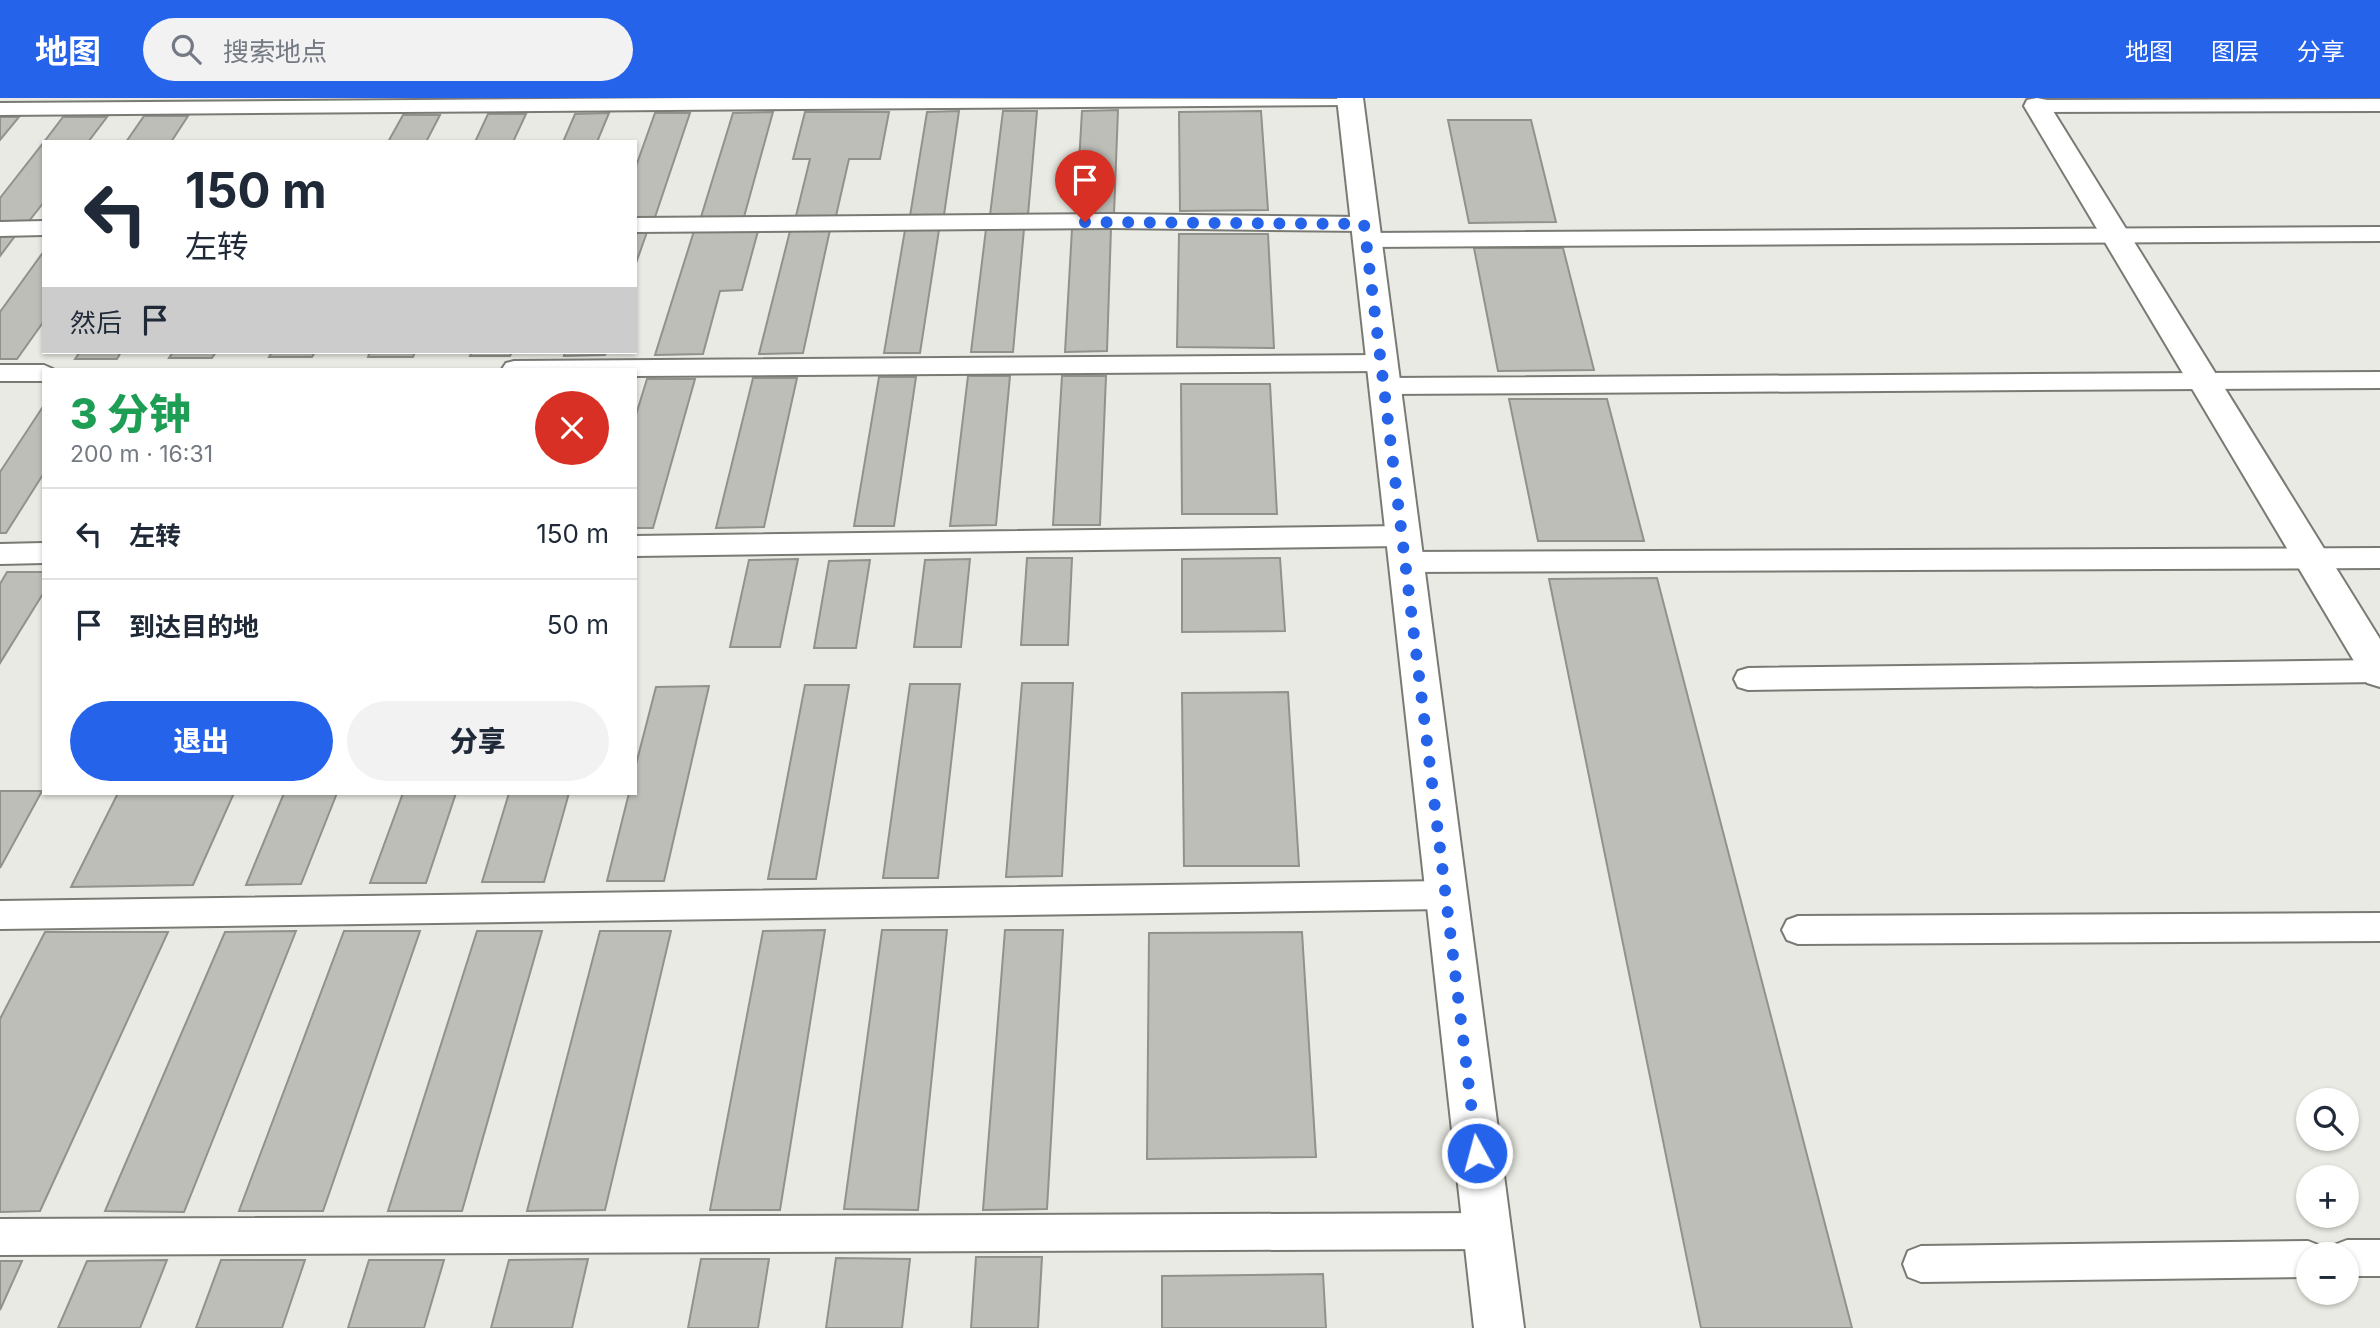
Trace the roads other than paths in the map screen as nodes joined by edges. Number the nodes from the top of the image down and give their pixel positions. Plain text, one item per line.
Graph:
1 (1350, 99) edge
2 (2380, 105) edge
3 (2037, 106) joint
4 (0, 110) edge
5 (637, 225) edge
6 (42, 228) edge
7 (0, 229) edge
8 (1366, 232) junction
9 (2380, 234) edge
10 (2116, 236) junction
11 (637, 370) edge
12 (0, 373) edge
13 (42, 373) edge
14 (1383, 375) junction
15 (2380, 380) edge
16 (2204, 381) junction
17 (637, 546) edge
18 (1404, 549) junction
19 (42, 553) edge
20 (0, 554) edge
21 (2380, 558) edge
22 (2311, 559) junction
23 (2380, 672) edge
24 (1748, 679) dead end
25 (1446, 895) junction
26 (0, 915) edge
27 (2380, 927) edge
28 (1798, 930) dead end
29 (1486, 1231) junction
30 (0, 1237) edge
31 (2359, 1258) edge
32 (2380, 1258) edge
33 (2296, 1259) edge
34 (1922, 1264) dead end
35 (1499, 1328) edge

1 - 4 lane
1 - 8 street
2 - 3 lane
3 - 10 street
5 - 8 lane
6 - 7 lane
8 - 10 lane
8 - 14 street
9 - 10 lane
10 - 16 street
11 - 14 lane
12 - 13 lane
14 - 16 lane
14 - 18 street
15 - 16 lane
16 - 22 street
17 - 18 lane
18 - 22 lane
18 - 25 street
19 - 20 lane
21 - 22 lane
22 - 23 street
23 - 24 lane
25 - 26 lane
25 - 29 street
27 - 28 lane
29 - 30 lane
29 - 35 street
31 - 32 lane
33 - 34 lane

